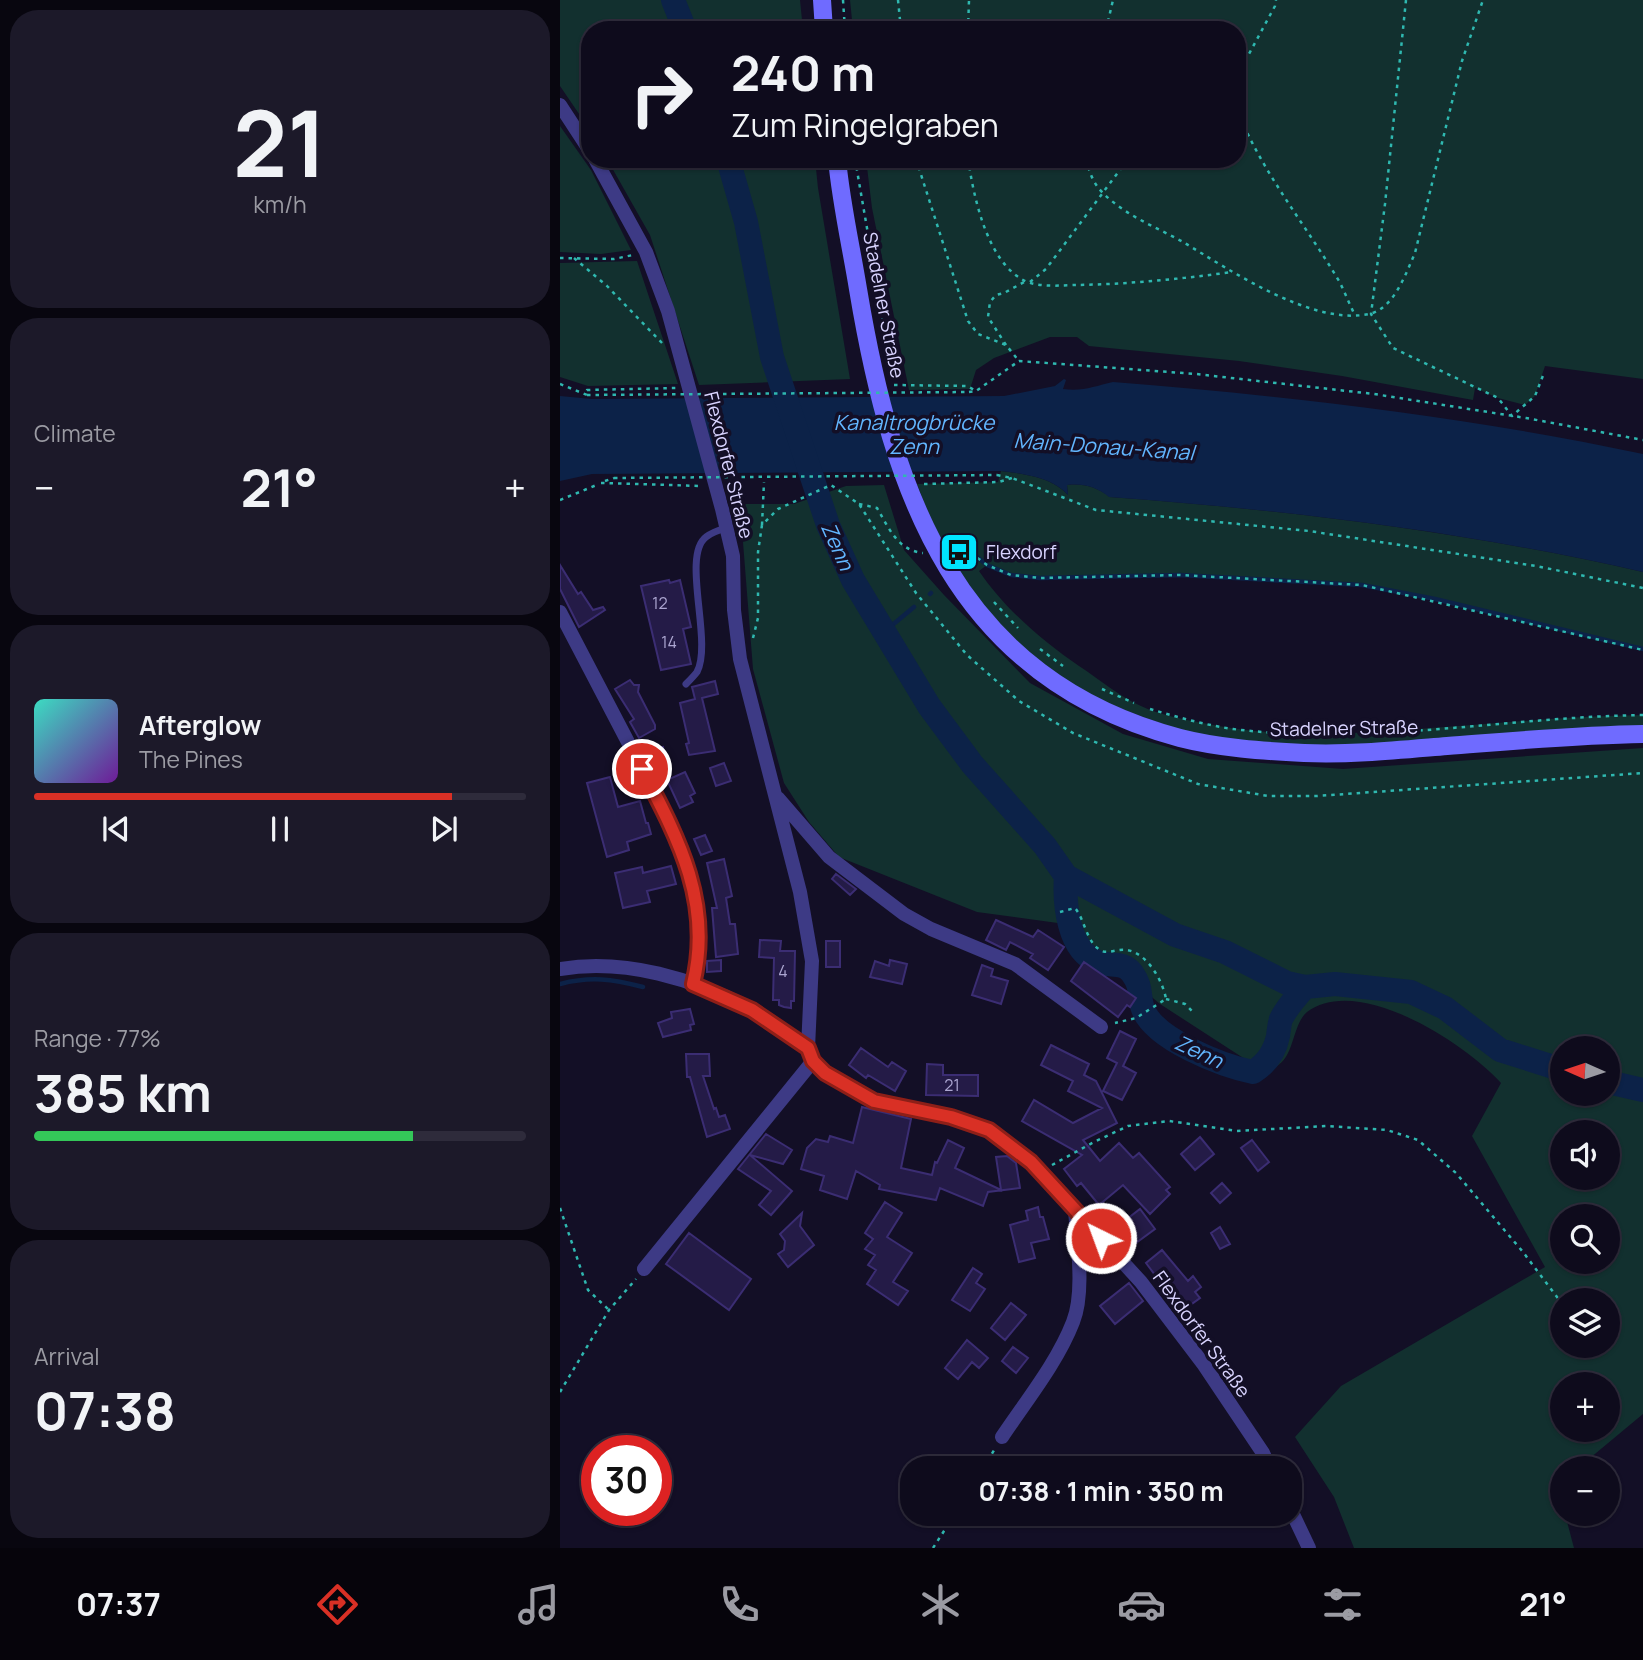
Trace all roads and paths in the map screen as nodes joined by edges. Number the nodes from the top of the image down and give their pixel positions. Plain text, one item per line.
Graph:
1 (822, 0) edge
2 (843, 0) edge
3 (898, 0) edge
4 (968, 0) edge
5 (1113, 0) edge
6 (1276, 0) edge
7 (1406, 0) edge
8 (1483, 0) edge
9 (823, 21) edge
10 (844, 21) edge
11 (900, 21) edge
12 (968, 21) edge
13 (1108, 21) edge
14 (1246, 58) edge
15 (560, 105) edge
16 (1246, 132) edge
17 (581, 136) edge
18 (600, 168) edge
19 (838, 168) edge
20 (857, 168) edge
21 (919, 168) edge
22 (969, 168) edge
23 (1088, 168) edge
24 (1121, 168) edge
25 (1102, 192) junction
26 (646, 252) junction
27 (560, 258) edge
28 (574, 258) junction
29 (1232, 272) junction
30 (1028, 281) junction
31 (1371, 314) junction
32 (1355, 315) junction
33 (1006, 345) junction
34 (667, 349) dead end
35 (1018, 361) junction
36 (1544, 373) dead end
37 (560, 384) edge
38 (690, 388) junction
39 (976, 391) junction
40 (587, 395) junction
41 (1512, 415) junction
42 (1643, 440) edge
43 (1012, 478) junction
44 (764, 482) dead end
45 (601, 483) junction
46 (917, 484) dead end
47 (716, 486) junction
48 (560, 500) edge
49 (859, 504) junction
50 (762, 525) junction
51 (726, 527) junction
52 (945, 534) dead end
53 (910, 552) dead end
54 (1643, 588) edge
55 (916, 593) dead end
56 (986, 594) dead end
57 (560, 612) edge
58 (1022, 633) dead end
59 (1031, 643) dead end
60 (1643, 650) edge
61 (740, 659) junction
62 (1071, 671) dead end
63 (686, 684) dead end
64 (1099, 688) dead end
65 (1643, 715) edge
66 (1643, 734) edge
67 (776, 795) junction
68 (1060, 912) dead end
69 (560, 969) edge
70 (693, 984) junction
71 (1166, 999) junction
72 (1194, 1013) dead end
73 (1101, 1027) joint
74 (811, 1055) junction
75 (1039, 1170) junction
76 (560, 1209) edge
77 (1075, 1209) junction
78 (644, 1269) joint
79 (1551, 1288) edge
80 (609, 1310) junction
81 (560, 1392) edge
82 (1002, 1437) joint
83 (990, 1456) edge
84 (1264, 1456) edge
85 (947, 1526) edge
86 (1299, 1526) edge
87 (933, 1548) edge
88 (1309, 1548) edge

1 - 9 main road
2 - 10 path
3 - 11 path
4 - 12 path
5 - 13 path
6 - 14 path
7 - 31 path
8 - 31 path
15 - 17 street
16 - 32 path
18 - 26 street, Flexdorfer Straße
19 - 66 main road, Stadelner Straße
20 - 39 path
21 - 33 path
22 - 30 path
23 - 25 path
24 - 25 path
25 - 29 path
25 - 30 path
26 - 28 path
26 - 38 street, Flexdorfer Straße
27 - 28 path
28 - 34 path
29 - 30 path
29 - 32 path
30 - 33 path
31 - 32 path
31 - 41 path
33 - 35 path
35 - 39 path
35 - 41 path
36 - 41 path
37 - 40 path
38 - 40 path
38 - 47 street, Flexdorfer Straße
39 - 40 path, bridge
41 - 42 path
43 - 45 path, bridge
43 - 46 path
43 - 54 path
44 - 50 path
45 - 47 path
45 - 48 path
47 - 51 street, Flexdorfer Straße
49 - 50 path
49 - 53 path
49 - 55 path
50 - 61 path
51 - 61 street, Flexdorfer Straße
51 - 63 lane
52 - 60 path
56 - 58 path
57 - 70 street
59 - 62 path
61 - 67 street, Flexdorfer Straße
64 - 65 path
67 - 73 street, Flexdorfer Straße
67 - 74 street, Flexdorfer Straße
68 - 71 path
69 - 70 street, Flexdorfer Straße
70 - 74 street, Flexdorfer Straße
71 - 72 path
71 - 73 path
74 - 75 street, Flexdorfer Straße
74 - 78 street
75 - 77 street, Flexdorfer Straße
75 - 79 path
76 - 80 path
77 - 82 street
77 - 84 street, Flexdorfer Straße
78 - 80 path
80 - 81 path
82 - 83 path
85 - 87 path
86 - 88 street

